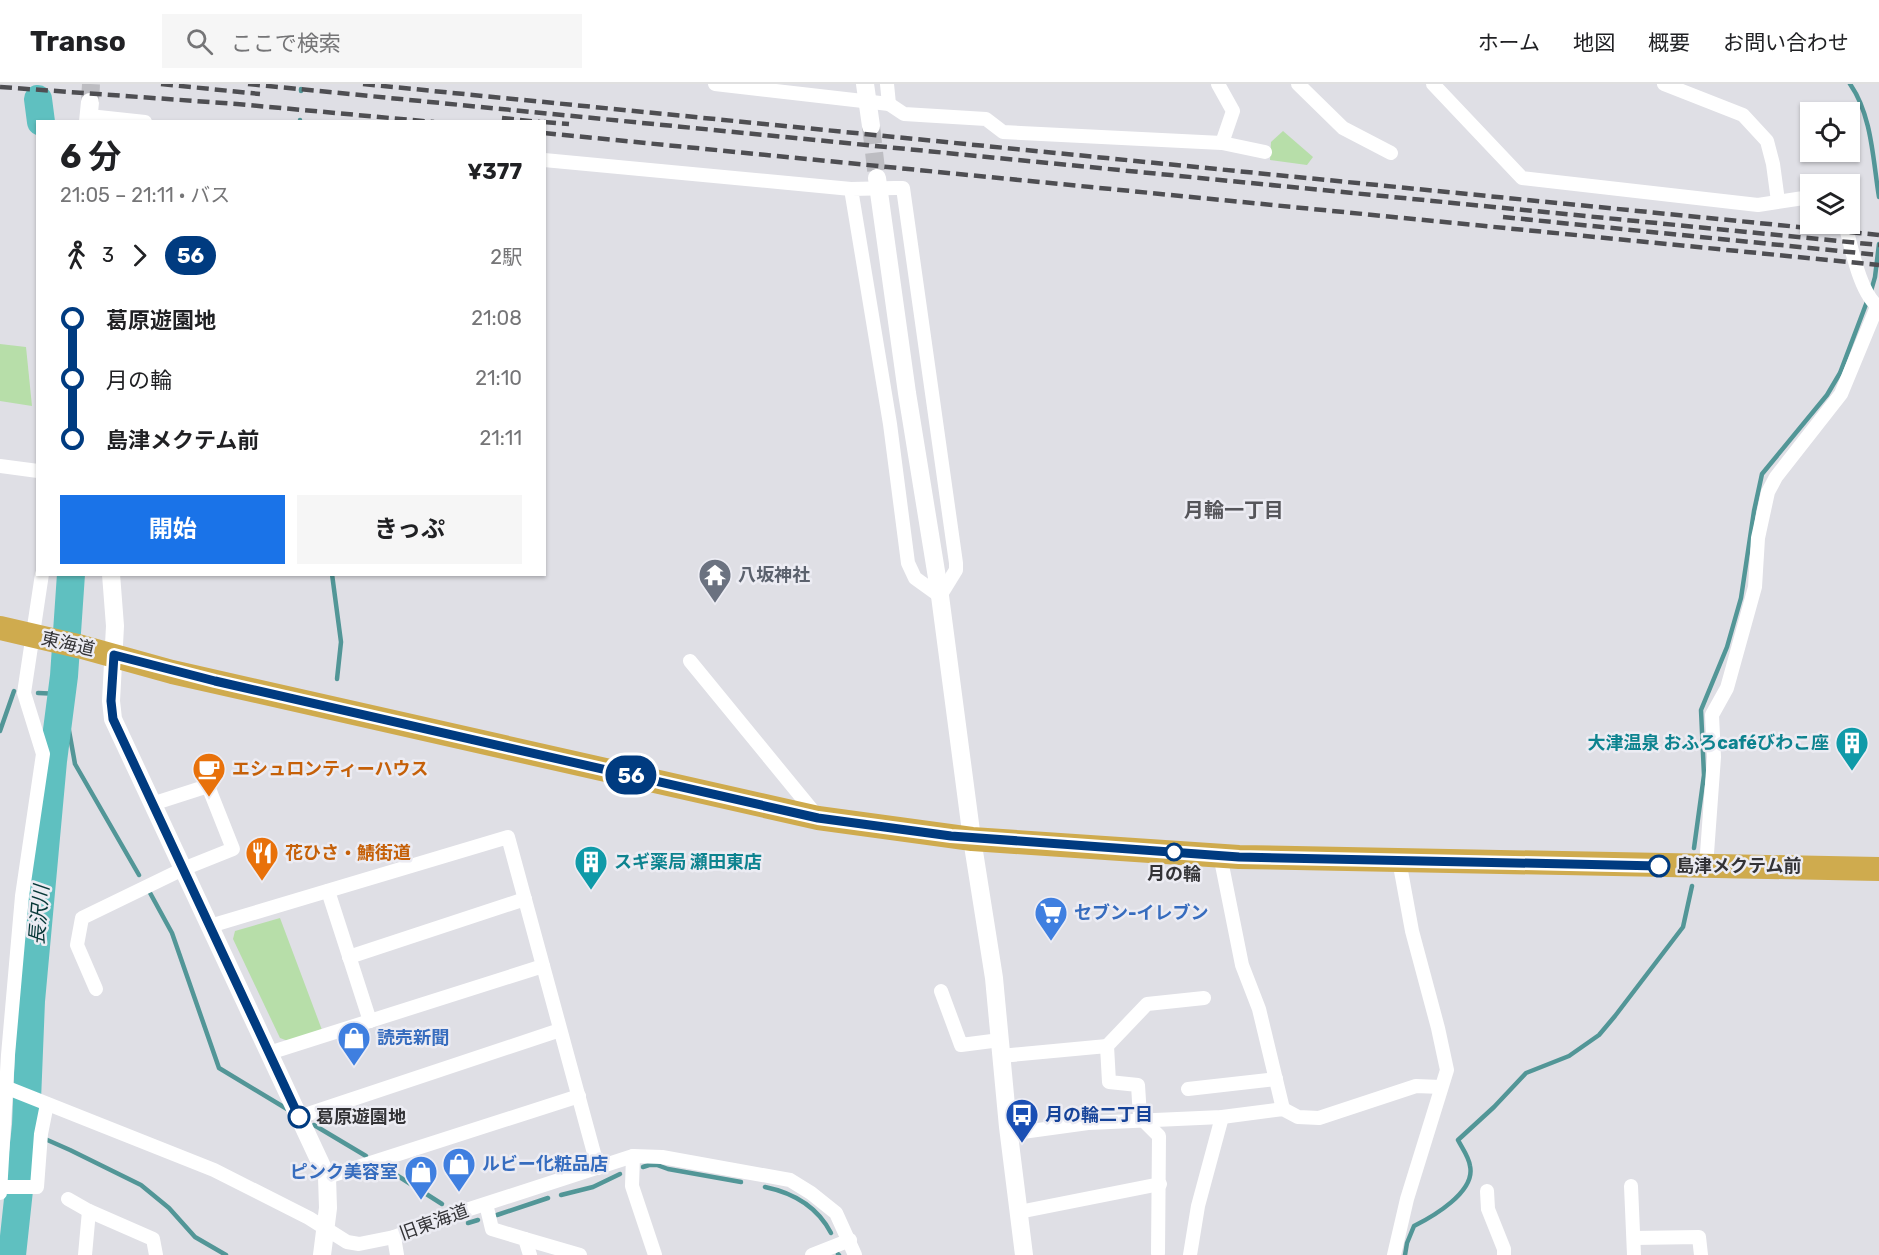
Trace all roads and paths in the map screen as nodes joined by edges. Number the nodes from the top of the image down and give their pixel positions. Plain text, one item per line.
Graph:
1 (715, 84) edge
2 (865, 84) edge
3 (887, 84) edge
4 (1218, 84) edge
5 (1298, 84) edge
6 (1433, 84) edge
7 (1664, 84) edge
8 (782, 88) edge
9 (843, 94) edge
10 (887, 103) junction
11 (89, 113) edge
12 (133, 120) edge
13 (870, 126) tunnel mouth
14 (1222, 143) junction
15 (1265, 152) dead end
16 (1390, 153) dead end
17 (546, 160) edge
18 (877, 178) tunnel mouth
19 (856, 188) junction
20 (1800, 198) edge
21 (1778, 201) junction
22 (1848, 234) edge
23 (1874, 302) edge
24 (0, 466) edge
25 (36, 471) edge
26 (42, 576) edge
27 (111, 576) edge
28 (940, 596) junction
29 (0, 628) edge
30 (44, 638) junction
31 (114, 655) junction
32 (690, 661) dead end
33 (152, 804) junction
34 (818, 818) junction
35 (972, 839) junction
36 (1220, 855) junction
37 (1399, 860) junction
38 (1706, 867) junction
39 (183, 869) junction
40 (1879, 869) edge
41 (328, 891) junction
42 (525, 899) junction
43 (210, 926) junction
44 (349, 957) junction
45 (543, 966) junction
46 (1265, 984) dead end
47 (1251, 988) junction
48 (96, 990) dead end
49 (941, 991) dead end
50 (1204, 998) dead end
51 (370, 1021) junction
52 (560, 1030) junction
53 (1107, 1046) junction
54 (1000, 1048) junction
55 (269, 1053) junction
56 (1276, 1078) junction
57 (4, 1087) edge
58 (1441, 1087) junction
59 (1188, 1089) dead end
60 (579, 1096) junction
61 (47, 1104) junction
62 (1283, 1109) junction
63 (299, 1117) junction
64 (1222, 1117) junction
65 (1142, 1120) junction
66 (1009, 1134) junction
67 (633, 1156) junction
68 (598, 1168) junction
69 (327, 1177) junction
70 (1160, 1184) junction
71 (1631, 1186) dead end
72 (0, 1187) edge
73 (1487, 1191) dead end
74 (0, 1193) edge
75 (68, 1199) dead end
76 (486, 1204) junction
77 (88, 1211) junction
78 (1019, 1212) junction
79 (326, 1229) junction
80 (394, 1237) junction
81 (1634, 1238) junction
82 (525, 1239) junction
83 (850, 1240) junction
84 (1158, 1253) dead end
85 (85, 1255) edge
86 (156, 1255) edge
87 (322, 1255) edge
88 (397, 1255) edge
89 (530, 1255) edge
90 (580, 1255) edge
91 (655, 1255) edge
92 (812, 1255) edge
93 (855, 1255) edge
94 (1024, 1255) edge
95 (1190, 1255) edge
96 (1394, 1255) edge
97 (1504, 1255) edge
98 (1634, 1255) edge
99 (1701, 1255) edge

1 - 8 street
2 - 13 street
3 - 10 street
4 - 14 street
5 - 16 street
6 - 21 street
7 - 21 street
8 - 9 street
9 - 10 street
10 - 14 street
11 - 12 street
14 - 15 street
17 - 19 street
18 - 28 street
19 - 28 street
19 - 28 street
20 - 21 street
22 - 23 street
23 - 38 street
24 - 25 street
26 - 30 street
27 - 31 street
28 - 35 street
29 - 30 highway, 東海道
30 - 31 highway, 東海道
30 - 57 street
31 - 33 street
31 - 34 highway, 東海道
32 - 34 street
33 - 39 street
33 - 39 street
34 - 35 highway, 東海道
35 - 36 highway, 東海道
35 - 54 street
36 - 37 highway, 東海道
36 - 47 street
37 - 38 highway, 東海道
37 - 58 street
38 - 40 highway, 東海道
39 - 43 street
39 - 48 street
41 - 42 street
41 - 43 street
41 - 44 street
42 - 44 street
42 - 45 street
43 - 55 street
44 - 51 street
45 - 51 street
45 - 52 street
46 - 47 street
47 - 56 street
49 - 54 street
50 - 53 street
51 - 55 street
52 - 60 street
52 - 63 street
53 - 54 street
53 - 65 street
54 - 66 street
55 - 63 street
56 - 59 street
56 - 62 street
57 - 61 street, 旧東海道
57 - 72 street
58 - 62 street
58 - 96 street
60 - 68 street
60 - 69 street
61 - 72 street
61 - 79 street, 旧東海道
62 - 64 street
63 - 69 street
64 - 65 street
64 - 95 street
65 - 66 street
65 - 70 street
66 - 78 street
67 - 68 street, 旧東海道
67 - 83 street, 旧東海道
67 - 91 street
68 - 76 street, 旧東海道
69 - 79 street
70 - 78 street
70 - 84 street
71 - 81 street
72 - 74 street
73 - 97 street
75 - 77 street
76 - 80 street, 旧東海道
76 - 82 street
77 - 85 street
77 - 86 street
78 - 94 street
79 - 80 street, 旧東海道
79 - 87 street
80 - 88 street
81 - 98 street
81 - 99 street
82 - 89 street
82 - 90 street
83 - 92 street
83 - 93 street, 旧東海道

